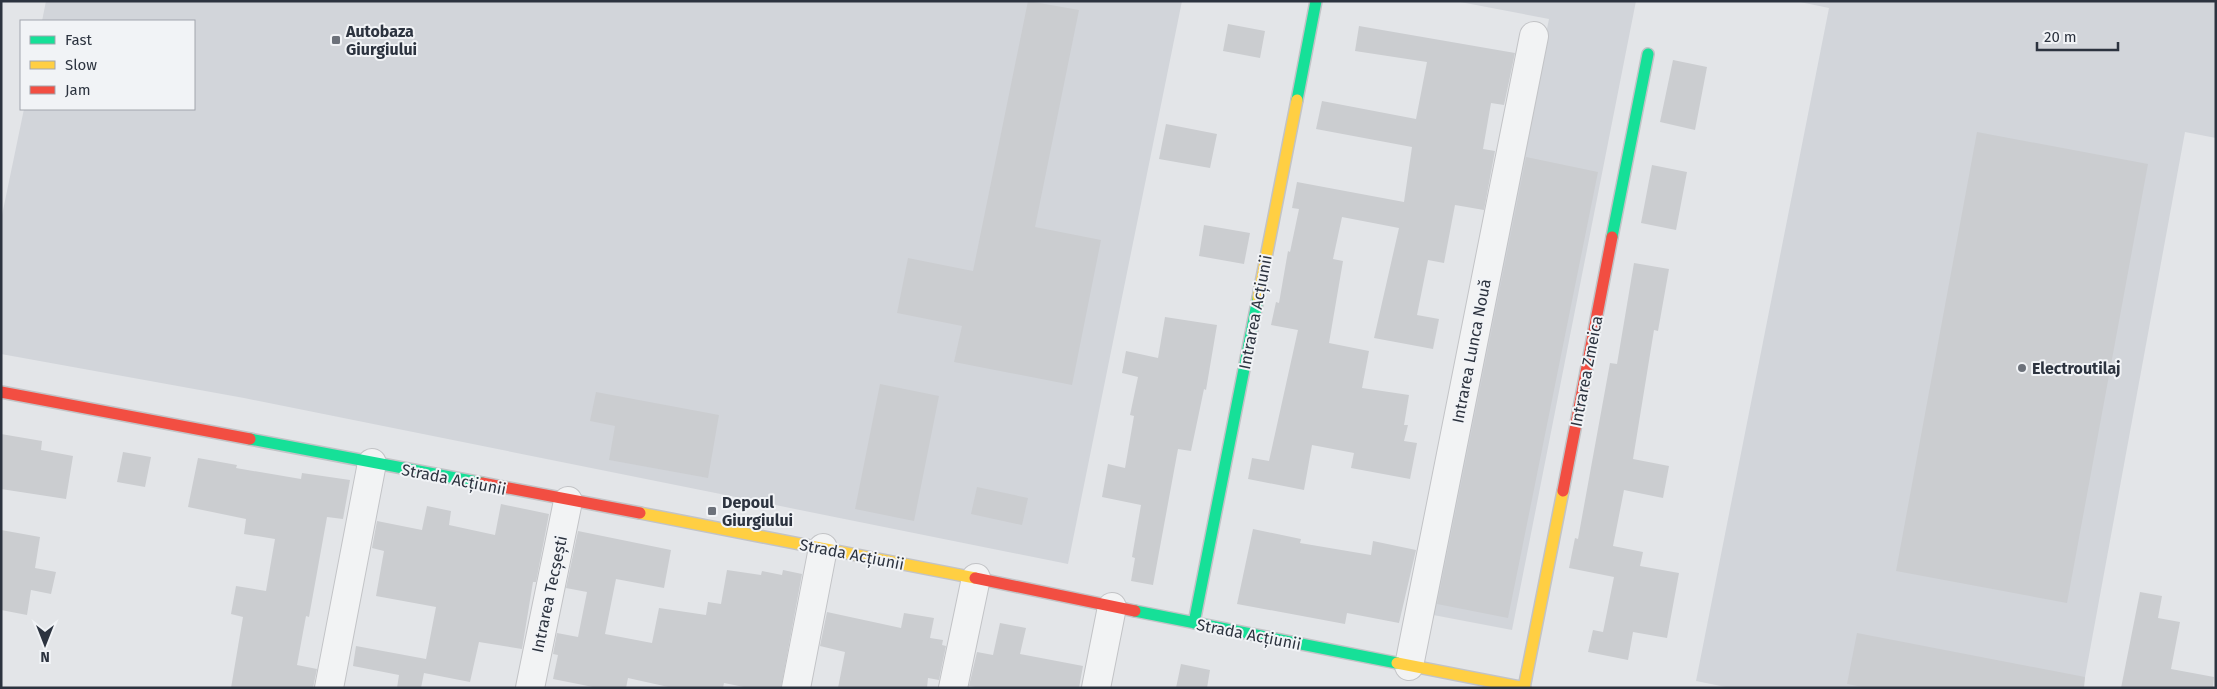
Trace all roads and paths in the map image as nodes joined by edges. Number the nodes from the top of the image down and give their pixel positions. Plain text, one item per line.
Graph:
1 (1316, 1) edge
2 (1534, 36) dead end
3 (1648, 54) dead end
4 (1, 392) edge
5 (372, 463) junction
6 (568, 501) junction
7 (823, 548) junction
8 (976, 578) junction
9 (1112, 607) junction
10 (1194, 623) junction
11 (1409, 666) junction
12 (329, 688) edge
13 (530, 688) edge
14 (796, 688) edge
15 (953, 688) edge
16 (1096, 688) edge
17 (1524, 688) edge

1 - 10 street, Intrarea Acțiunii
2 - 11 street, Intrarea Lunca Nouă
3 - 17 street, Intrarea Zmeica
4 - 5 street, Strada Acțiunii
5 - 6 street, Strada Acțiunii
5 - 12 street
6 - 7 street, Strada Acțiunii
6 - 13 street, Intrarea Tecșești
7 - 8 street, Strada Acțiunii
7 - 14 street
8 - 9 street, Strada Acțiunii
8 - 15 street
9 - 10 street, Strada Acțiunii
9 - 16 street
10 - 11 street, Strada Acțiunii
11 - 17 street, Strada Acțiunii

